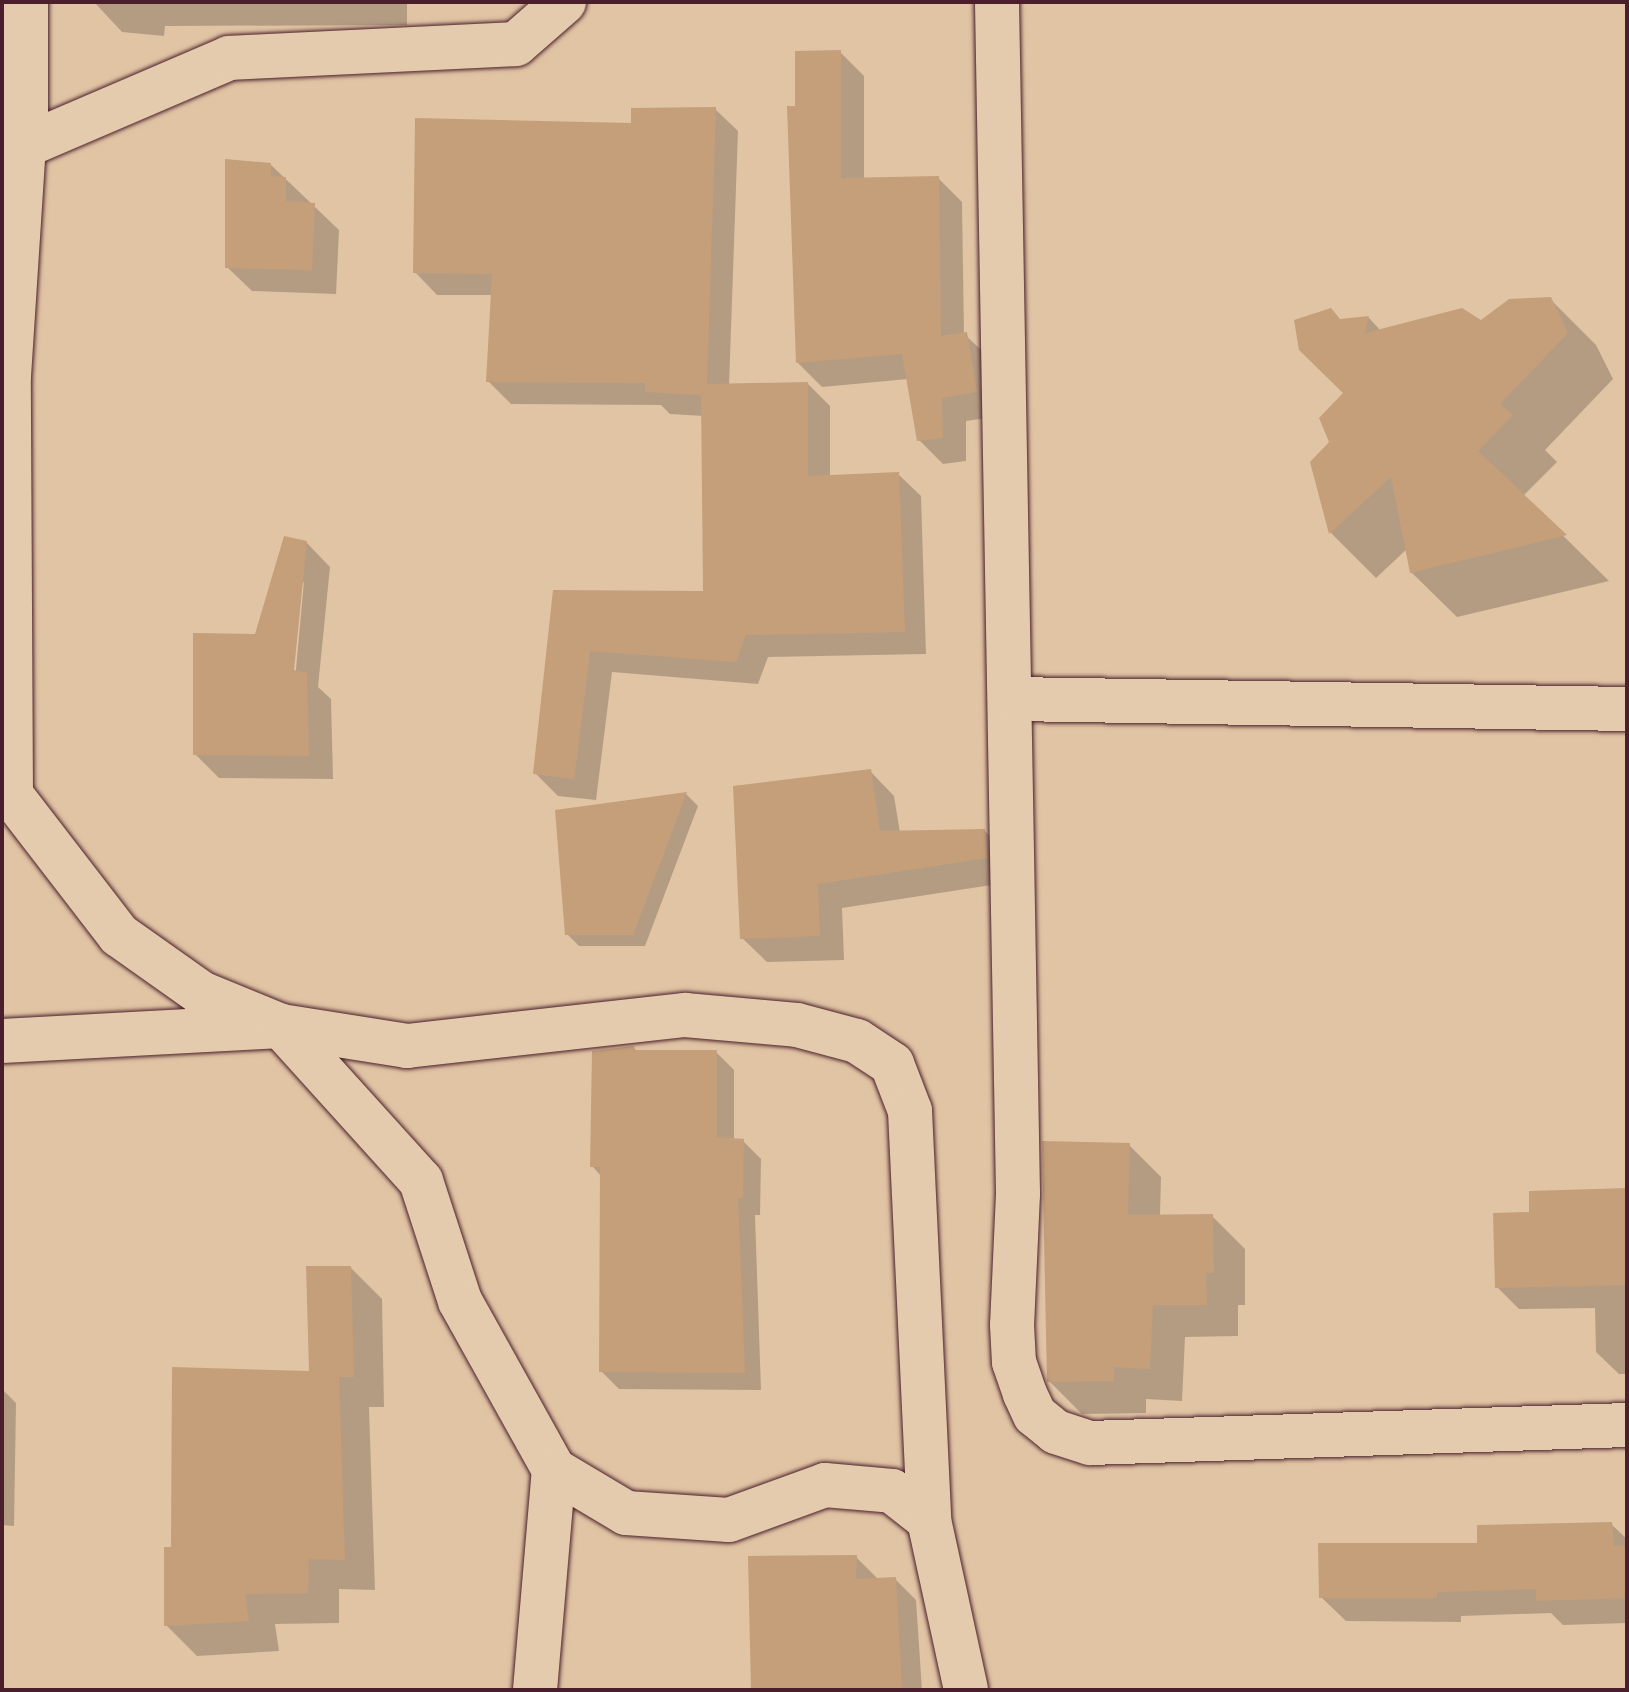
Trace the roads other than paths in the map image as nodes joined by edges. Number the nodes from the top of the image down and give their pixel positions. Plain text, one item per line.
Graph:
1 (26, 2) edge
2 (564, 2) edge
3 (997, 2) edge
4 (24, 146) junction
5 (1012, 699) junction
6 (1627, 709) edge
7 (7, 790) edge
8 (281, 1026) junction
9 (2, 1041) edge
10 (1627, 1425) edge
11 (554, 1470) junction
12 (929, 1520) junction
13 (535, 1690) edge
14 (966, 1690) edge

1 - 4 street
2 - 4 street
3 - 5 street
4 - 7 street
5 - 6 street
5 - 10 street
7 - 8 street
8 - 9 street
8 - 11 street
8 - 12 street
11 - 12 street
11 - 13 street
12 - 14 street

